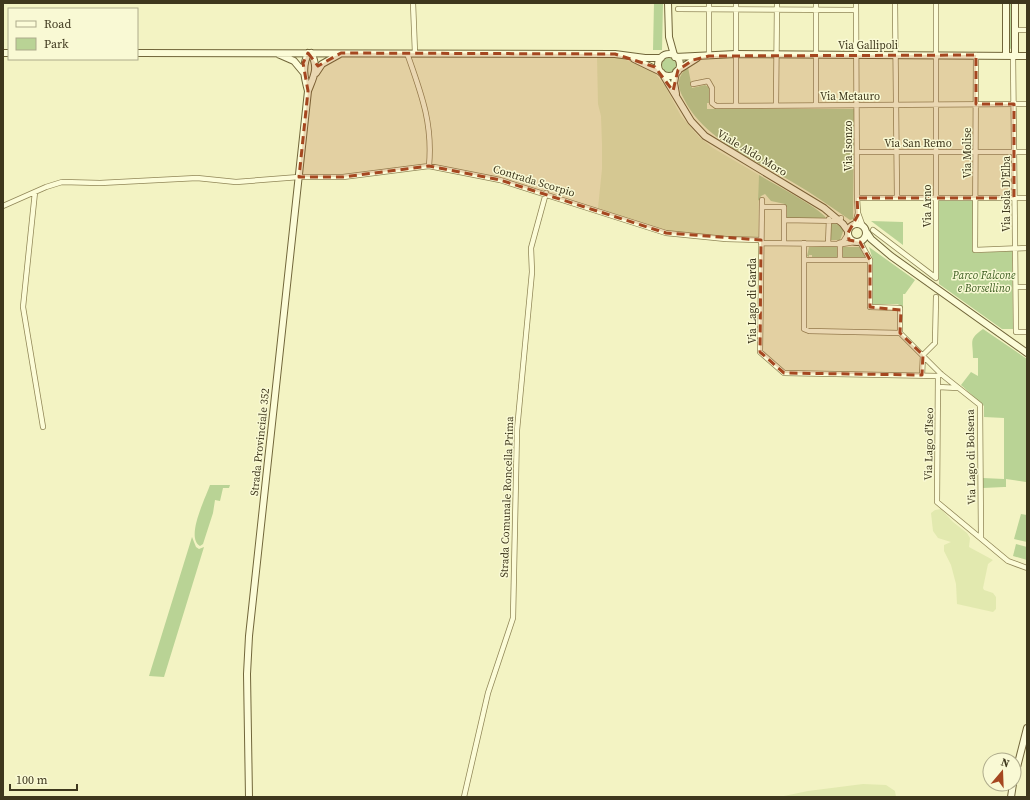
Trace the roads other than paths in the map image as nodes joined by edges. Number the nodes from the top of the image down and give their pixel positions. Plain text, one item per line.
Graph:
1 (413, 3) edge
2 (668, 3) edge
3 (709, 3) edge
4 (736, 3) edge
5 (777, 3) edge
6 (816, 3) edge
7 (856, 3) edge
8 (895, 3) edge
9 (936, 3) edge
10 (1006, 3) edge
11 (1015, 3) edge
12 (678, 9) dead end
13 (777, 9) junction
14 (709, 10) junction
15 (736, 10) junction
16 (816, 10) junction
17 (856, 10) junction
18 (1015, 30) junction
19 (1027, 30) edge
20 (669, 37) junction
21 (138, 53) edge
22 (276, 53) junction
23 (309, 53) junction
24 (341, 53) junction
25 (407, 53) junction
26 (414, 53) junction
27 (615, 54) junction
28 (736, 54) junction
29 (776, 55) junction
30 (816, 55) junction
31 (857, 55) junction
32 (896, 55) junction
33 (937, 55) junction
34 (976, 55) junction
35 (662, 56) junction
36 (674, 56) junction
37 (709, 56) junction
38 (1011, 56) junction
39 (1027, 56) edge
40 (677, 71) junction
41 (661, 72) junction
42 (304, 73) junction
43 (314, 76) junction
44 (693, 84) dead end
45 (308, 91) junction
46 (976, 104) junction
47 (1014, 104) junction
48 (1027, 104) edge
49 (680, 105) junction
50 (776, 105) junction
51 (895, 105) junction
52 (935, 105) junction
53 (736, 106) junction
54 (816, 106) junction
55 (857, 106) junction
56 (857, 152) junction
57 (896, 152) junction
58 (936, 152) junction
59 (976, 152) junction
60 (1015, 152) junction
61 (1027, 152) edge
62 (429, 166) junction
63 (299, 177) junction
64 (35, 192) junction
65 (546, 194) junction
66 (857, 198) junction
67 (897, 198) junction
68 (936, 198) junction
69 (976, 198) junction
70 (1014, 198) junction
71 (1027, 198) edge
72 (762, 200) dead end
73 (3, 206) edge
74 (762, 207) junction
75 (827, 210) junction
76 (858, 213) junction
77 (784, 220) junction
78 (840, 220) junction
79 (829, 221) junction
80 (853, 224) junction
81 (862, 224) junction
82 (874, 230) dead end
83 (867, 232) junction
84 (848, 233) junction
85 (761, 241) junction
86 (859, 241) junction
87 (784, 243) junction
88 (804, 243) junction
89 (828, 244) junction
90 (839, 244) junction
91 (1027, 248) edge
92 (1015, 249) junction
93 (891, 256) junction
94 (804, 260) junction
95 (840, 260) junction
96 (870, 260) junction
97 (1016, 287) junction
98 (1027, 287) edge
99 (936, 297) dead end
100 (1027, 332) edge
101 (900, 333) junction
102 (1027, 353) edge
103 (923, 355) junction
104 (922, 375) junction
105 (940, 375) junction
106 (938, 387) junction
107 (958, 388) junction
108 (43, 427) dead end
109 (981, 537) junction
110 (1027, 568) edge
111 (1027, 728) edge
112 (1021, 752) edge
113 (249, 797) edge
114 (464, 797) edge

1 - 26 street
2 - 20 main road, Viale Aldo Moro
3 - 14 street
4 - 15 street
5 - 13 street
6 - 16 street
7 - 17 street, Via Isonzo
8 - 32 street
9 - 33 street, Via Arno
10 - 38 main road
11 - 18 main road
12 - 14 street
13 - 15 street
13 - 16 street
13 - 29 street
14 - 15 street
14 - 37 street
15 - 28 street
16 - 17 street
16 - 30 street
17 - 31 street, Via Isonzo
18 - 19 street
18 - 38 main road
20 - 35 main road, Viale Aldo Moro
20 - 36 main road, Viale Aldo Moro
21 - 22 main road
22 - 23 main road
22 - 42 main road
23 - 24 main road
23 - 42 main road, Strada Provinciale 352
23 - 43 main road, Strada Provinciale 352
24 - 25 main road
24 - 43 main road, Strada Provinciale 352
25 - 26 main road
25 - 62 street
26 - 27 main road
27 - 35 main road
27 - 41 main road
28 - 29 main road, Via Gallipoli
28 - 37 main road, Via Gallipoli
28 - 53 street
29 - 30 main road, Via Gallipoli
29 - 50 street
30 - 31 main road, Via Gallipoli
30 - 54 street
31 - 32 main road, Via Gallipoli
31 - 55 street, Via Isonzo
32 - 33 main road, Via Gallipoli
32 - 51 street
33 - 34 main road, Via Gallipoli
33 - 52 street, Via Arno
34 - 38 main road, Via Gallipoli
34 - 46 street, Via Molise
35 - 36 main road
35 - 41 main road, Viale Aldo Moro
36 - 37 main road, Via Gallipoli
36 - 40 main road, Viale Aldo Moro
37 - 40 main road, Via Gallipoli
38 - 39 main road, Via Gallipoli
38 - 47 street, Via Isola D'Elba
40 - 41 main road
40 - 49 main road, Viale Aldo Moro
41 - 49 main road, Viale Aldo Moro
42 - 45 main road, Strada Provinciale 352
43 - 45 main road, Strada Provinciale 352
44 - 53 street, Via Metauro
45 - 63 main road, Strada Provinciale 352
46 - 47 street, Via Metauro
46 - 52 street, Via Metauro
46 - 59 street, Via Molise
47 - 48 street, Via Metauro
47 - 60 street, Via Isola D'Elba
49 - 75 main road, Viale Aldo Moro
50 - 53 street, Via Metauro
50 - 54 street, Via Metauro
51 - 52 street, Via Metauro
51 - 55 street, Via Metauro
51 - 57 street
52 - 58 street, Via Arno
54 - 55 street, Via Metauro
55 - 56 street, Via Isonzo
56 - 57 street, Via San Remo
56 - 66 street, Via Isonzo
57 - 58 street, Via San Remo
57 - 67 street
58 - 59 street, Via San Remo
58 - 68 street, Via Arno
59 - 60 street, Via San Remo
59 - 69 street, Via Molise
60 - 61 street, Via San Remo
60 - 70 street, Via Isola D'Elba
62 - 63 street, Contrada Scorpio
62 - 65 street, Contrada Scorpio
63 - 64 street, Contrada Scorpio
63 - 113 main road, Strada Provinciale 352
64 - 73 street, Contrada Scorpio
64 - 108 street
65 - 85 street, Contrada Scorpio
65 - 114 street, Strada Comunale Roncella Prima
66 - 67 street
66 - 76 street, Via Isonzo
67 - 68 street
68 - 69 street
68 - 82 street, Via Arno
69 - 70 street
69 - 92 street, Via Molise
70 - 71 street
70 - 92 street, Via Isola D'Elba
72 - 74 street, Via Lago di Garda
74 - 77 street
74 - 85 street, Via Lago di Garda
75 - 78 main road, Viale Aldo Moro
75 - 79 street
76 - 80 street
76 - 81 street
77 - 79 street
77 - 87 street
78 - 79 street
78 - 80 main road, Viale Aldo Moro
78 - 84 main road, Viale Aldo Moro
79 - 89 street
80 - 81 main road
80 - 84 main road
81 - 83 main road, Viale Aldo Moro
83 - 86 main road
83 - 93 main road, Viale Aldo Moro
84 - 86 main road, Viale Aldo Moro
84 - 90 street
85 - 87 street, Contrada Scorpio
85 - 104 street, Via Lago di Garda
86 - 90 street, Contrada Scorpio
86 - 93 main road, Viale Aldo Moro
86 - 96 street
87 - 88 street, Contrada Scorpio
88 - 89 street, Contrada Scorpio
88 - 94 street
89 - 90 street, Contrada Scorpio
90 - 95 street
91 - 92 street
92 - 97 street, Via Isola D'Elba
93 - 102 main road, Viale Aldo Moro
94 - 95 street
94 - 101 street
95 - 96 street
96 - 101 street
97 - 98 street
97 - 100 street, Via Isola D'Elba
99 - 103 street
101 - 103 street
103 - 104 street
103 - 105 street
104 - 105 street, Via Lago di Garda
105 - 106 street, Via Lago d'Iseo
105 - 107 street
106 - 107 street
106 - 109 street, Via Lago d'Iseo
107 - 109 street, Via Lago di Bolsena
109 - 110 street
111 - 112 main road

